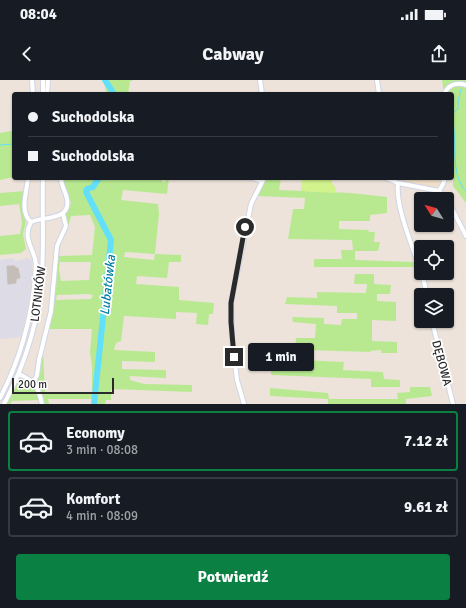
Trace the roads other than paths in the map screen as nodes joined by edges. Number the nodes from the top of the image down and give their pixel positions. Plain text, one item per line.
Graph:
1 (32, 80) edge
2 (43, 80) edge
3 (48, 80) edge
4 (260, 80) edge
5 (378, 80) edge
6 (461, 82) edge
7 (466, 85) edge
8 (33, 92) edge
9 (43, 92) edge
10 (47, 92) edge
11 (262, 92) edge
12 (379, 92) edge
13 (445, 92) edge
14 (28, 180) edge
15 (44, 180) edge
16 (61, 180) edge
17 (263, 180) edge
18 (391, 180) edge
19 (444, 180) edge
20 (398, 183) junction
21 (439, 191) joint
22 (454, 213) edge
23 (63, 214) junction
24 (43, 219) junction
25 (31, 222) junction
26 (466, 236) edge
27 (414, 249) edge
28 (434, 328) edge
29 (19, 374) junction
30 (34, 382) junction
31 (0, 398) edge
32 (4, 404) edge
33 (42, 404) edge
34 (244, 404) edge
35 (454, 404) edge

1 - 8 street
2 - 9 street
3 - 10 street
4 - 11 street
5 - 12 street
6 - 7 street
6 - 13 street
14 - 25 street
15 - 24 street, LOTNIKÓW
16 - 23 street
17 - 34 street
18 - 20 street
19 - 21 street
20 - 21 street
20 - 27 street
22 - 26 street
23 - 24 street
23 - 30 street
24 - 25 street
24 - 29 street, LOTNIKÓW
25 - 31 street
28 - 35 street, DĘBOWA
29 - 30 street
29 - 32 street, LOTNIKÓW
30 - 33 street

